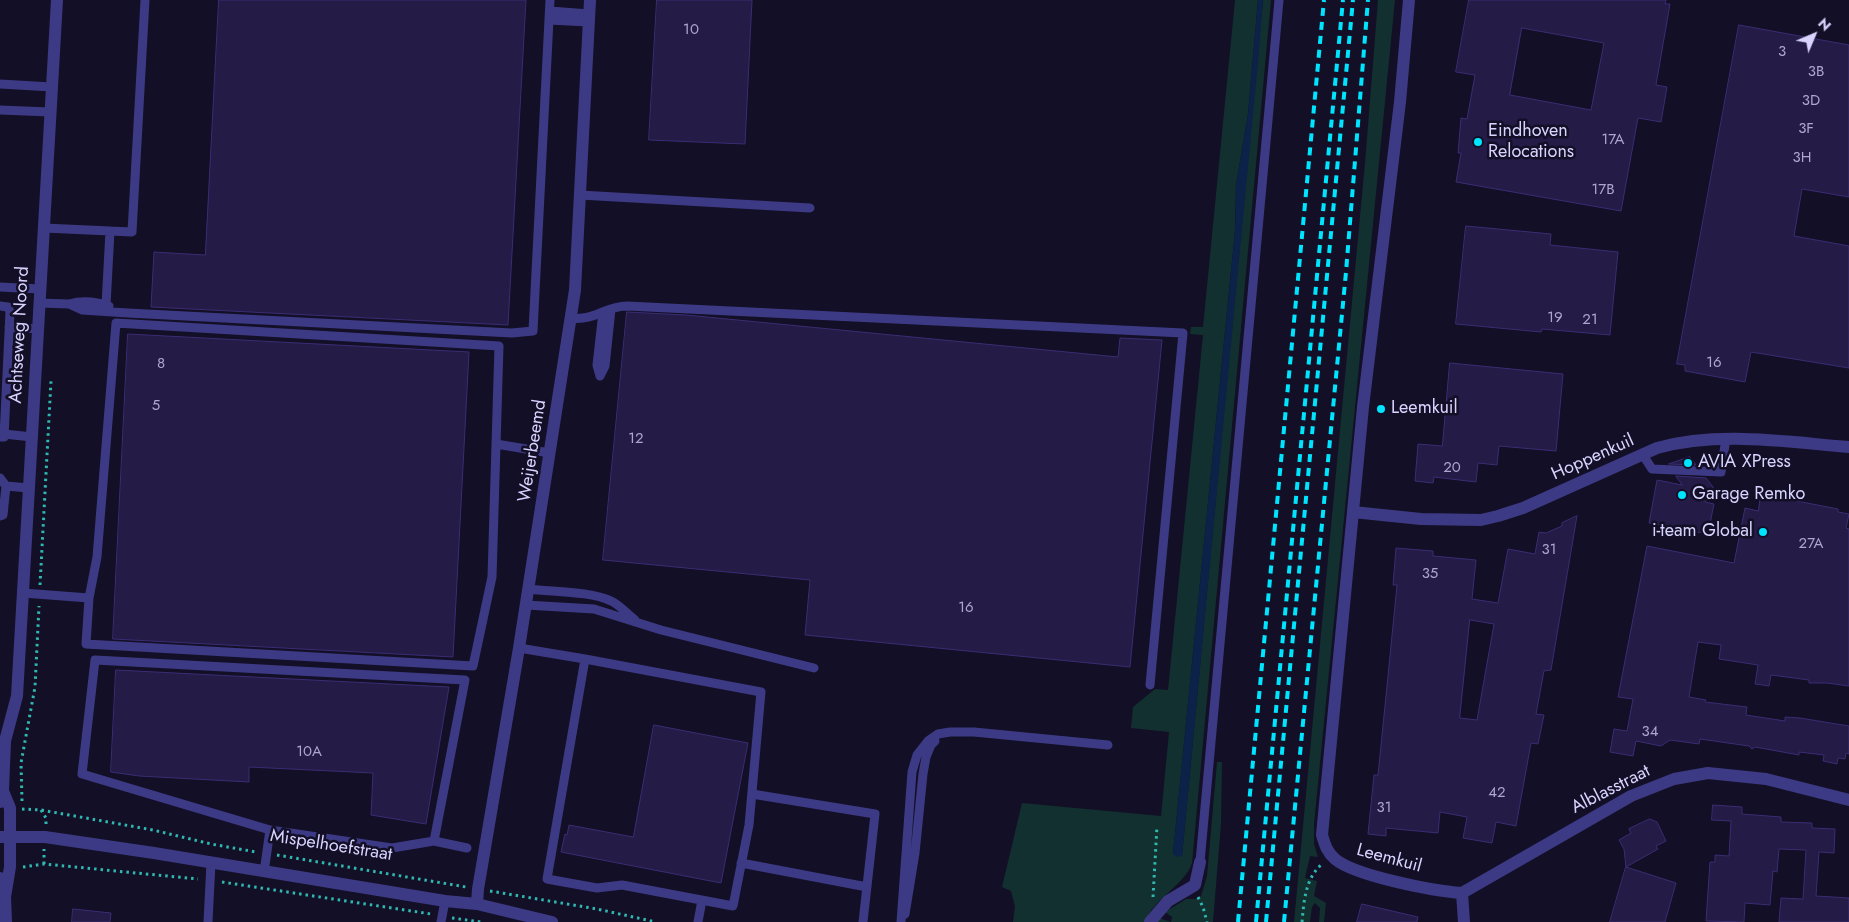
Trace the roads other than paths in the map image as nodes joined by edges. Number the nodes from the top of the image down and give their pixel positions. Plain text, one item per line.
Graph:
1 (57, 0) edge
2 (145, 0) edge
3 (550, 0) edge
4 (590, 0) edge
5 (1279, 0) edge
6 (1409, 0) edge
7 (549, 16) junction
8 (589, 18) junction
9 (0, 84) edge
10 (52, 87) junction
11 (0, 110) edge
12 (50, 112) junction
13 (580, 195) junction
14 (810, 208) dead end
15 (44, 228) junction
16 (110, 231) junction
17 (0, 287) edge
18 (40, 288) junction
19 (39, 303) junction
20 (69, 304) junction
21 (106, 305) junction
22 (0, 306) edge
23 (607, 310) junction
24 (128, 313) junction
25 (571, 318) junction
26 (9, 327) junction
27 (38, 329) junction
28 (2, 435) edge
29 (32, 437) junction
30 (1726, 438) junction
31 (496, 444) junction
32 (1849, 447) edge
33 (550, 453) junction
34 (1642, 455) junction
35 (3, 482) edge
36 (29, 488) junction
37 (1353, 512) junction
38 (0, 516) edge
39 (528, 589) junction
40 (23, 593) junction
41 (89, 598) junction
42 (526, 605) junction
43 (640, 623) junction
44 (520, 648) junction
45 (585, 659) junction
46 (814, 668) dead end
47 (1150, 684) dead end
48 (1108, 744) dead end
49 (752, 794) junction
50 (5, 800) edge
51 (1849, 800) edge
52 (270, 830) junction
53 (5, 837) edge
54 (434, 840) junction
55 (467, 848) dead end
56 (1200, 862) joint
57 (212, 863) junction
58 (741, 863) junction
59 (264, 872) junction
60 (0, 878) edge
61 (867, 887) junction
62 (1462, 893) junction
63 (5, 897) junction
64 (702, 900) junction
65 (445, 901) junction
66 (477, 904) junction
67 (442, 919) edge
68 (1151, 921) edge
69 (6, 922) edge
70 (208, 922) edge
71 (552, 922) edge
72 (698, 922) edge
73 (863, 922) edge
74 (902, 922) edge
75 (1464, 922) edge

1 - 10 street, Achtseweg Noord
2 - 16 lane
3 - 7 lane
4 - 8 street, Weijerbeemd
5 - 56 lane
6 - 37 street, Leemkuil
7 - 8 lane
7 - 24 lane
8 - 13 street, Weijerbeemd
9 - 10 lane
10 - 12 street, Achtseweg Noord
11 - 12 lane
12 - 15 street, Achtseweg Noord
13 - 14 lane
13 - 25 street, Weijerbeemd
15 - 16 lane
15 - 18 street, Achtseweg Noord
16 - 21 lane
17 - 18 lane
18 - 19 street, Achtseweg Noord
19 - 20 lane
19 - 27 street, Achtseweg Noord
20 - 21 lane
20 - 24 lane
21 - 24 lane
22 - 26 lane
23 - 23 lane
23 - 25 lane
23 - 47 lane
25 - 33 street, Weijerbeemd
26 - 27 lane
26 - 28 lane
27 - 29 street, Achtseweg Noord
28 - 29 lane
29 - 36 street, Achtseweg Noord
30 - 32 street, Hoppenkuil
30 - 34 street, Hoppenkuil
30 - 34 lane
31 - 33 lane
31 - 41 lane
31 - 41 lane
33 - 39 street, Weijerbeemd
34 - 37 street, Hoppenkuil
35 - 36 lane
35 - 38 lane
36 - 40 street, Achtseweg Noord
37 - 62 street, Leemkuil
39 - 42 street, Weijerbeemd
39 - 43 lane
40 - 41 lane
40 - 50 street, Achtseweg Noord
42 - 43 lane
42 - 44 street, Weijerbeemd
43 - 46 lane
44 - 45 lane
44 - 66 street, Weijerbeemd
45 - 49 lane
45 - 64 lane
48 - 74 lane
49 - 58 lane
49 - 61 lane
50 - 53 street, Achtseweg Noord
51 - 62 street, Alblasstraat
52 - 54 lane
52 - 54 lane
52 - 59 lane
53 - 57 street, Mispelhoefstraat
53 - 63 street, Achtseweg Noord
54 - 55 lane
56 - 68 street
57 - 59 street, Mispelhoefstraat
57 - 70 lane
58 - 61 lane
58 - 64 lane
59 - 65 street, Mispelhoefstraat
60 - 63 street, Achtseweg Noord
61 - 73 lane
62 - 75 street
63 - 69 street, Achtseweg Noord
64 - 72 lane
65 - 66 street, Mispelhoefstraat
65 - 67 lane
66 - 71 street, Mispelhoefstraat

